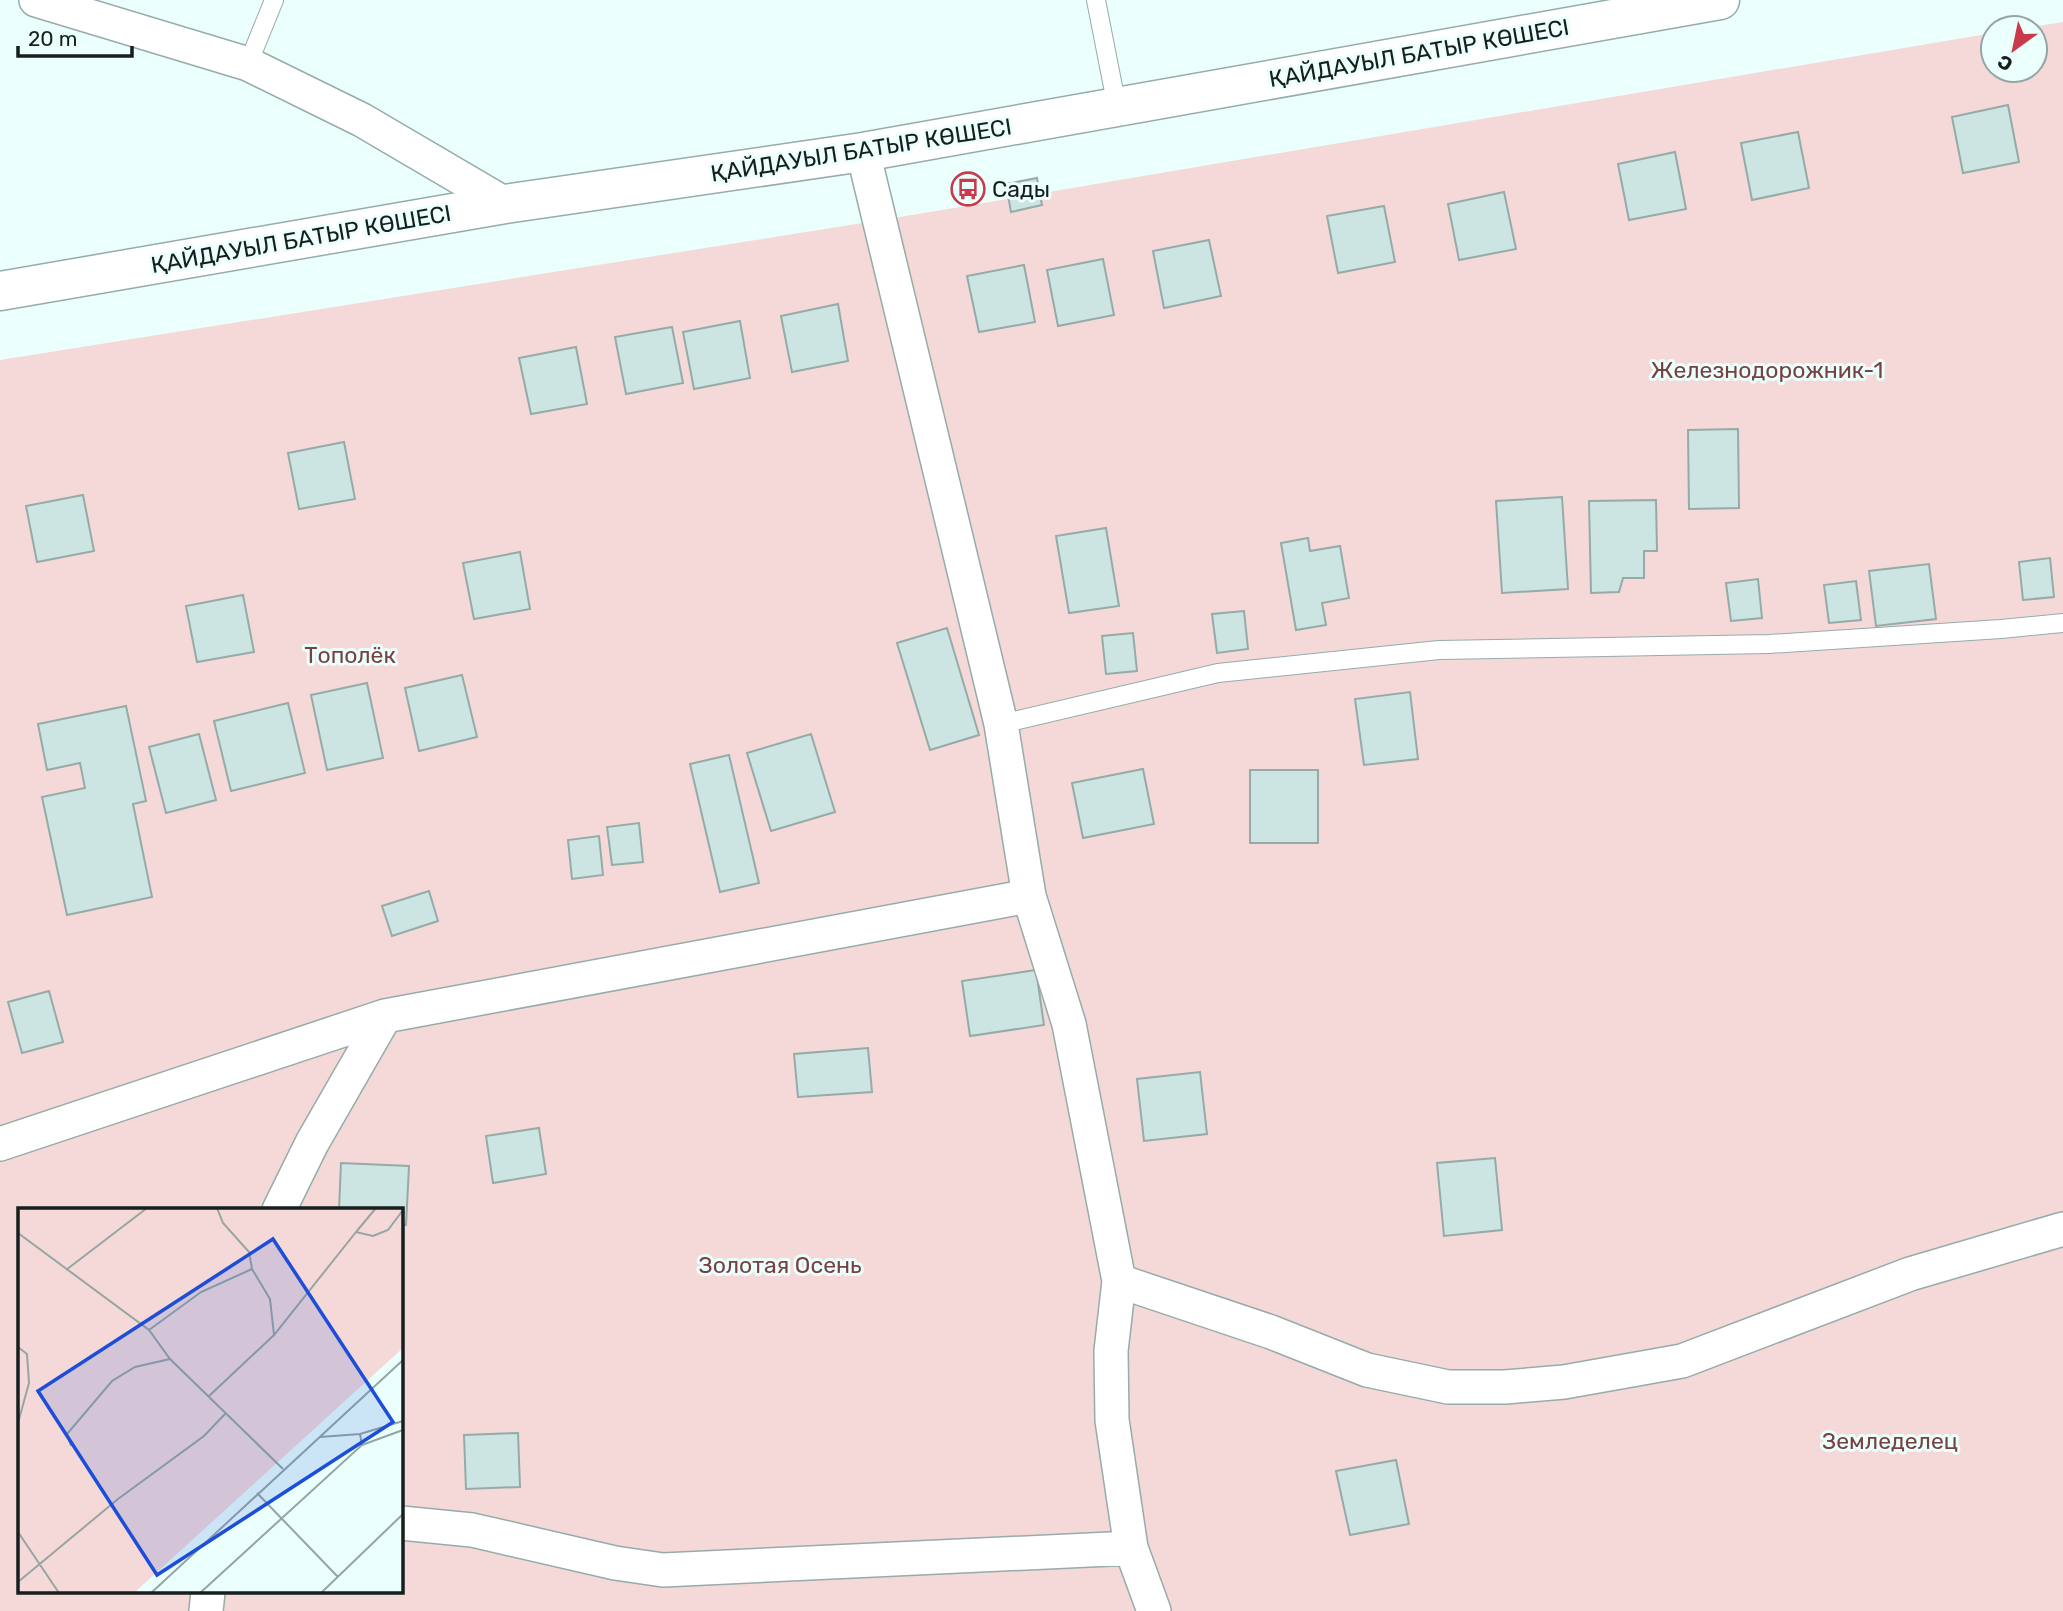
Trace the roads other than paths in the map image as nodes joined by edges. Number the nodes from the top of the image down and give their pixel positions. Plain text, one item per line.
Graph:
1 (36, 0) edge
2 (274, 0) edge
3 (1096, 0) edge
4 (1720, 0) edge
5 (248, 64) junction
6 (1116, 107) junction
7 (863, 152) junction
8 (505, 204) junction
9 (0, 291) edge
10 (2063, 623) edge
11 (1001, 724) junction
12 (1029, 896) junction
13 (385, 1016) junction
14 (0, 1144) edge
15 (280, 1208) edge
16 (2063, 1229) edge
17 (1119, 1281) junction
18 (402, 1523) edge
19 (1131, 1548) junction
20 (1154, 1611) edge

1 - 5 street
2 - 5 lane
3 - 6 lane
4 - 6 street, ҚАЙДАУЫЛ БАТЫР КӨШЕСІ
5 - 8 street
6 - 7 street, ҚАЙДАУЫЛ БАТЫР КӨШЕСІ
7 - 8 street, ҚАЙДАУЫЛ БАТЫР КӨШЕСІ
7 - 11 street
8 - 9 street, ҚАЙДАУЫЛ БАТЫР КӨШЕСІ
10 - 11 lane
11 - 12 street
12 - 13 street
12 - 17 street
13 - 14 street
13 - 15 street
16 - 17 street
17 - 19 street
18 - 19 street
19 - 20 street

